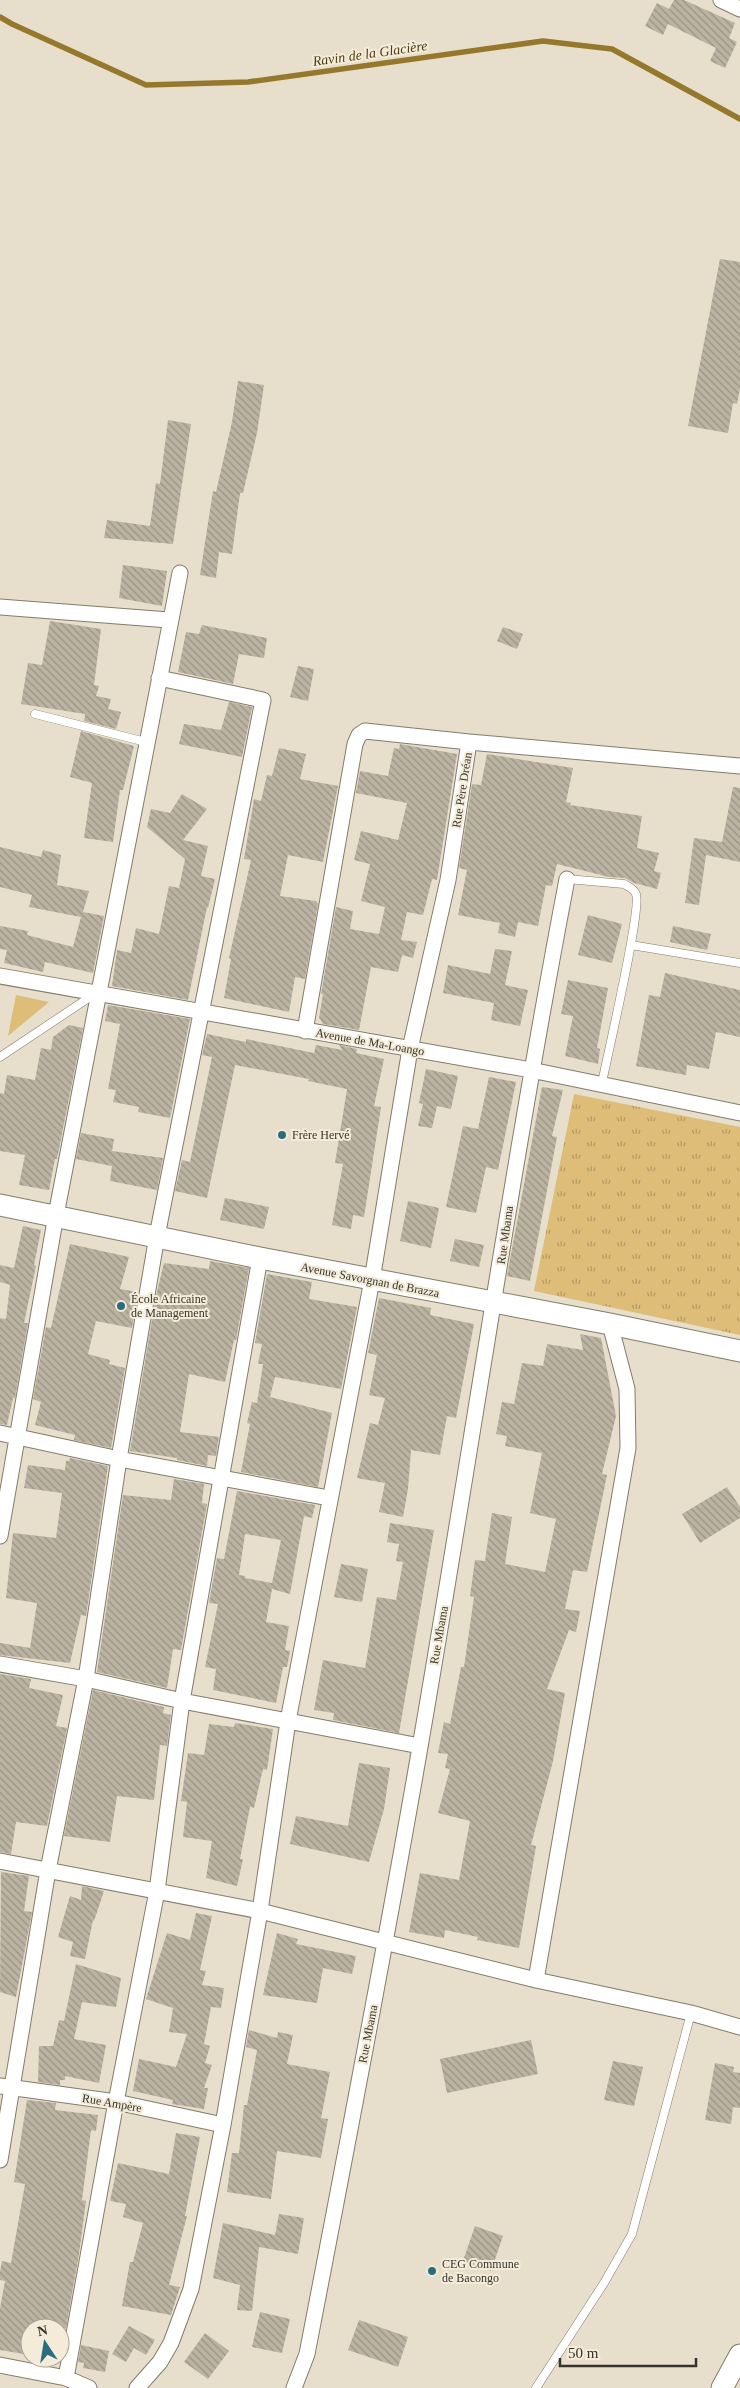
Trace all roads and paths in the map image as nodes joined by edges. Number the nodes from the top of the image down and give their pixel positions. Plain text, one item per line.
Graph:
1 (721, 0) edge
2 (740, 9) edge
3 (180, 573) dead end
4 (0, 607) edge
5 (169, 620) junction
6 (159, 678) junction
7 (35, 714) dead end
8 (146, 742) junction
9 (470, 742) junction
10 (740, 766) edge
11 (567, 878) joint
12 (631, 945) junction
13 (740, 963) edge
14 (0, 978) edge
15 (98, 992) junction
16 (200, 1012) junction
17 (304, 1031) junction
18 (410, 1049) junction
19 (0, 1057) edge
20 (531, 1070) junction
21 (602, 1083) junction
22 (740, 1113) edge
23 (0, 1205) edge
24 (56, 1215) junction
25 (156, 1236) junction
26 (260, 1258) junction
27 (372, 1280) junction
28 (495, 1304) junction
29 (610, 1324) junction
30 (740, 1351) edge
31 (0, 1433) edge
32 (18, 1437) junction
33 (119, 1459) junction
34 (222, 1478) junction
35 (329, 1498) junction
36 (0, 1536) edge
37 (0, 1664) edge
38 (86, 1679) junction
39 (182, 1701) junction
40 (288, 1721) junction
41 (420, 1746) junction
42 (0, 1861) edge
43 (48, 1870) junction
44 (157, 1891) junction
45 (260, 1911) junction
46 (386, 1943) junction
47 (536, 1980) junction
48 (691, 2013) junction
49 (740, 2026) edge
50 (6, 2087) edge
51 (116, 2102) junction
52 (223, 2125) junction
53 (0, 2160) edge
54 (740, 2355) edge
55 (0, 2365) edge
56 (66, 2378) junction
57 (89, 2388) edge
58 (137, 2388) edge
59 (294, 2388) edge
60 (536, 2388) edge
61 (722, 2388) edge

1 - 2 street
3 - 5 street
4 - 5 street
5 - 6 street
6 - 8 street
6 - 16 street
7 - 8 lane
8 - 15 street
9 - 10 street
9 - 17 street
9 - 18 street, Rue Père Dréan
11 - 12 lane
11 - 20 street, Rue Mbama
12 - 13 lane
12 - 21 lane
14 - 15 street, Avenue de Ma-Loango
15 - 16 street, Avenue de Ma-Loango
15 - 19 lane
15 - 24 street
16 - 17 street, Avenue de Ma-Loango
16 - 25 street
17 - 18 street, Avenue de Ma-Loango
18 - 20 street, Avenue de Ma-Loango
18 - 27 street, Rue Père Dréan
20 - 21 street, Avenue de Ma-Loango
20 - 28 street, Rue Mbama
21 - 22 street, Avenue de Ma-Loango
23 - 24 main road, Avenue Savorgnan de Brazza
24 - 25 main road, Avenue Savorgnan de Brazza
24 - 32 street
25 - 26 main road, Avenue Savorgnan de Brazza
25 - 33 street
26 - 27 main road, Avenue Savorgnan de Brazza
26 - 34 street
27 - 28 main road, Avenue Savorgnan de Brazza
27 - 35 street, Rue Père Dréan
28 - 29 main road, Avenue Savorgnan de Brazza
28 - 41 street, Rue Mbama
29 - 30 main road, Avenue Savorgnan de Brazza
29 - 47 street
31 - 32 street
32 - 33 street
32 - 36 street
33 - 34 street
33 - 38 street
34 - 35 street
34 - 39 street
35 - 40 street, Rue Père Dréan
37 - 38 street
38 - 39 street
38 - 43 street
39 - 40 street
39 - 44 street
40 - 41 street
40 - 45 street, Rue Père Dréan
41 - 46 street, Rue Mbama
42 - 43 street
43 - 44 street
43 - 50 street
44 - 45 street
44 - 51 street
45 - 46 street
45 - 52 street, Rue Père Dréan
46 - 47 street
46 - 59 street, Rue Mbama
47 - 48 street
48 - 49 street
48 - 60 lane
50 - 51 street, Rue Ampère
50 - 53 street
51 - 52 street, Rue Ampère
51 - 56 street
52 - 58 street, Rue Père Dréan
54 - 61 main road
55 - 56 street
56 - 57 street

